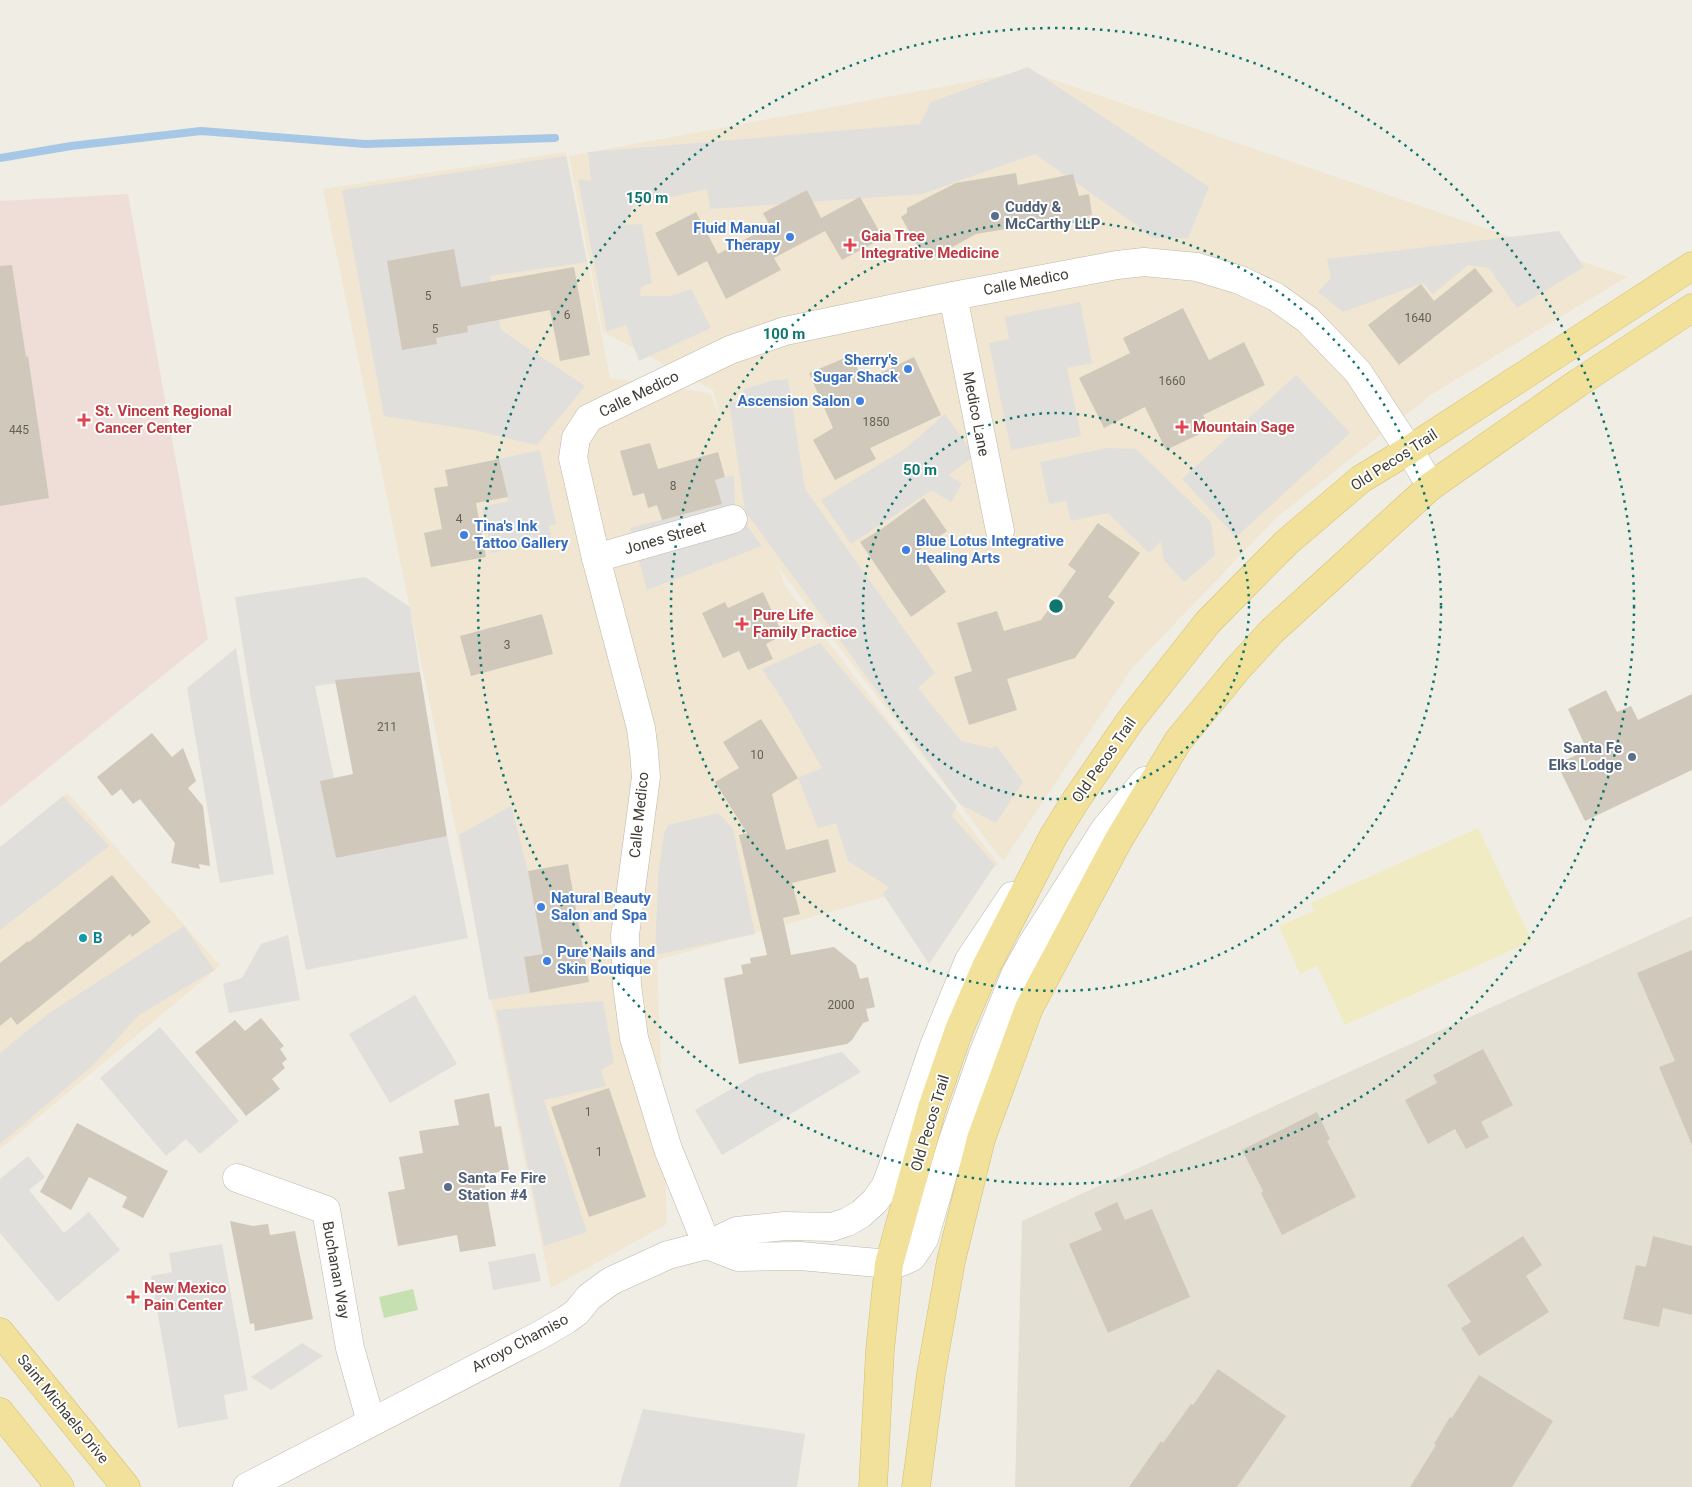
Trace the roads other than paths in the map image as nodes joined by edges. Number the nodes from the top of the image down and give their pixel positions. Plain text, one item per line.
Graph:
1 (1692, 266) edge
2 (953, 296) junction
3 (1692, 308) edge
4 (1409, 450) junction
5 (1431, 486) junction
6 (733, 518) dead end
7 (1000, 531) dead end
8 (596, 558) junction
9 (1178, 741) junction
10 (1052, 837) junction
11 (237, 1178) dead end
12 (708, 1245) junction
13 (889, 1264) junction
14 (0, 1332) edge
15 (0, 1412) edge
16 (371, 1422) junction
17 (60, 1487) edge
18 (126, 1487) edge
19 (247, 1487) edge
20 (873, 1487) edge
21 (916, 1487) edge

1 - 4 main road, Old Pecos Trail
2 - 4 street, Calle Medico
2 - 7 street, Medico Lane
2 - 8 street, Calle Medico
3 - 5 main road
4 - 5 street, Calle Medico
4 - 10 main road, Old Pecos Trail
5 - 9 main road
6 - 8 street, Jones Street
8 - 12 street, Calle Medico
9 - 13 street
9 - 21 main road
10 - 12 street, Arroyo Chamiso
10 - 13 main road, Old Pecos Trail
11 - 16 street, Buchanan Way
12 - 13 street
12 - 16 street, Arroyo Chamiso
13 - 20 main road, Old Pecos Trail
14 - 18 main road, Saint Michaels Drive
15 - 17 main road
16 - 19 street, Arroyo Chamiso

